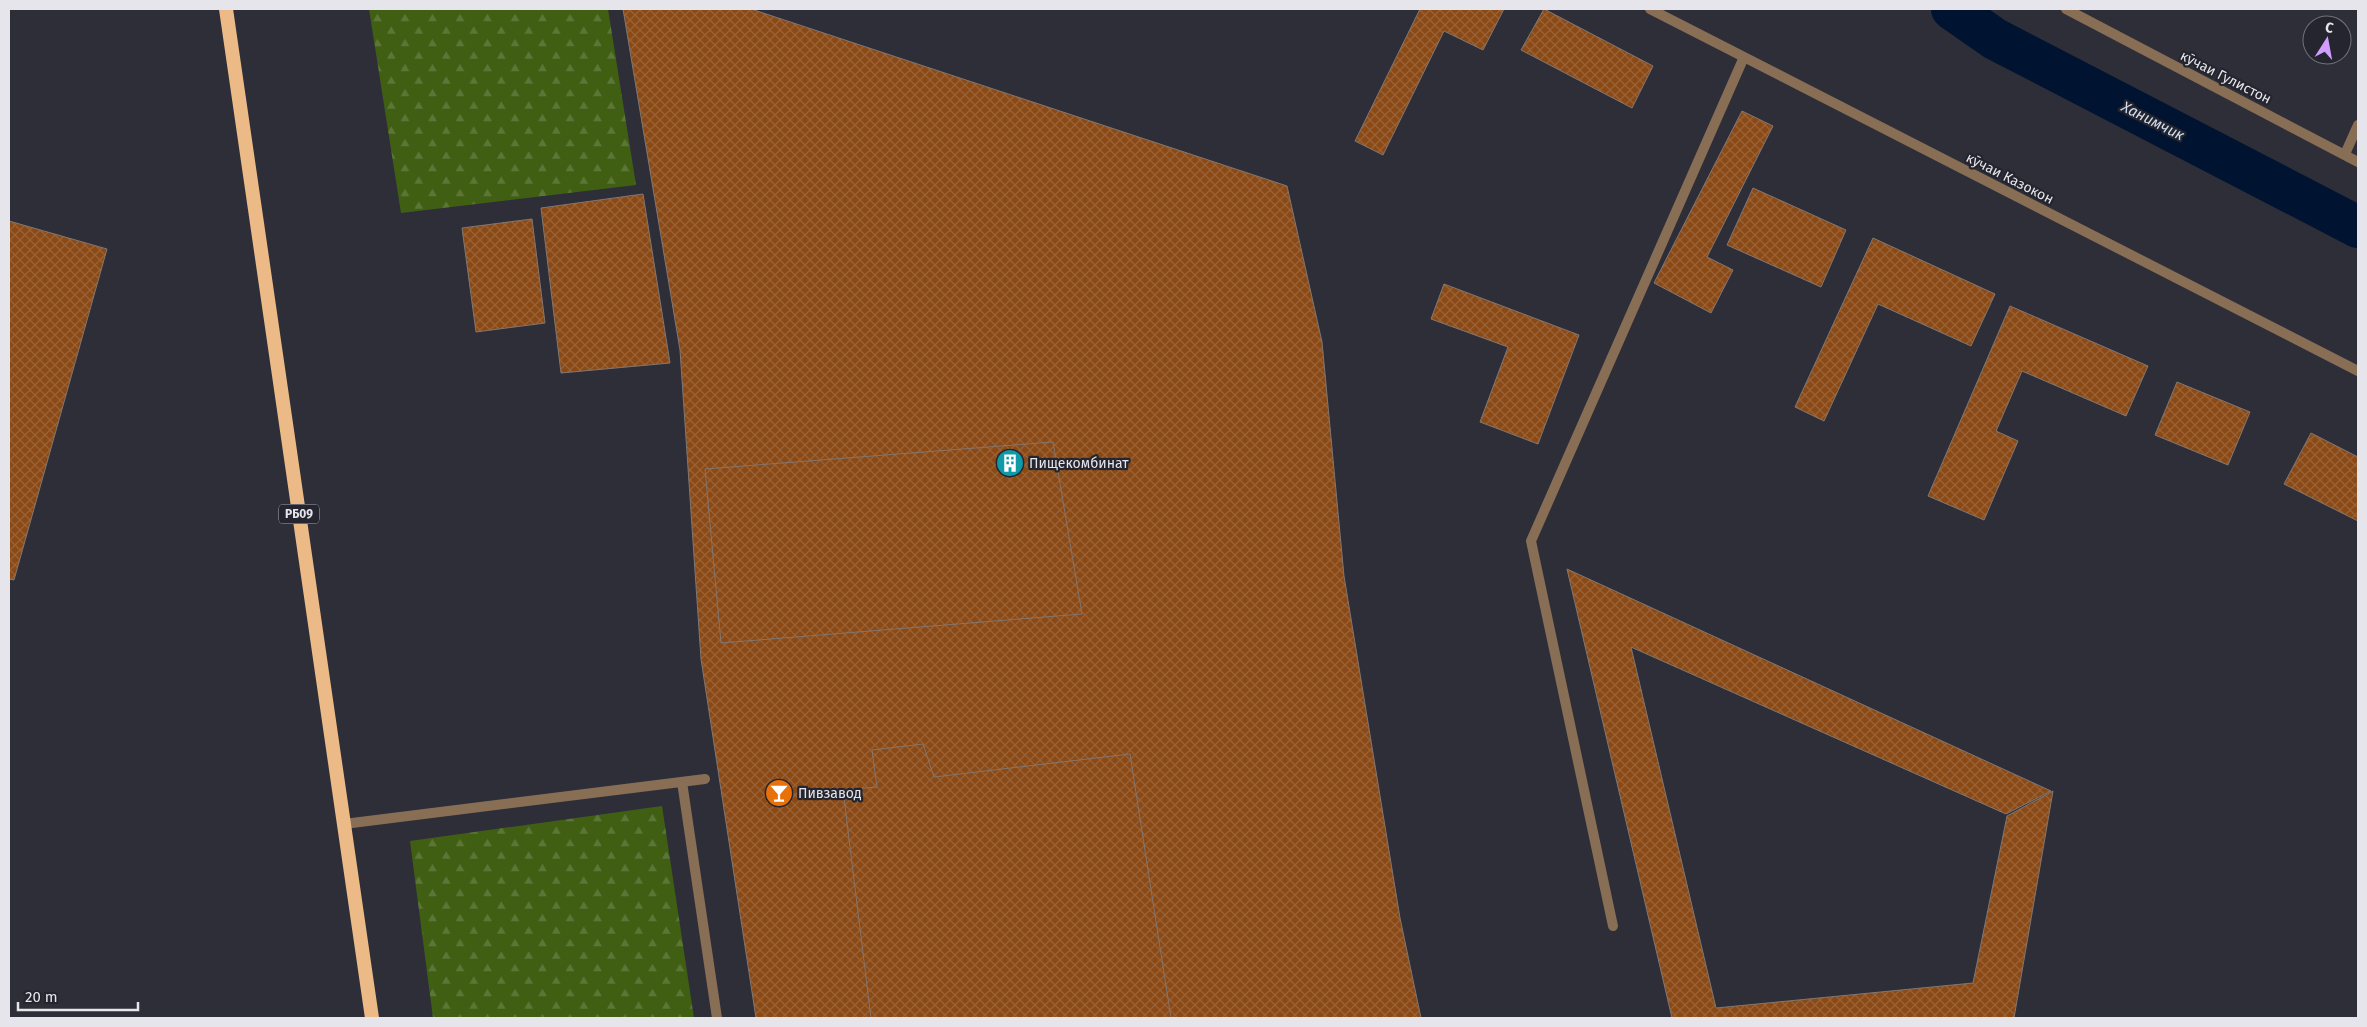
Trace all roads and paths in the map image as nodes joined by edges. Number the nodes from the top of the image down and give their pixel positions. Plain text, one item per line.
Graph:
1 (226, 9) edge
2 (1650, 9) edge
3 (2066, 9) edge
4 (1744, 57) junction
5 (2358, 125) edge
6 (2345, 154) junction
7 (2358, 162) edge
8 (2358, 371) edge
9 (705, 779) dead end
10 (682, 782) junction
11 (344, 824) junction
12 (1613, 926) dead end
13 (372, 1018) edge
14 (716, 1018) edge

1 - 11 highway, РБ09
2 - 4 street, кӯчаи Казокон
3 - 6 street, кӯчаи Гулистон
4 - 8 street, кӯчаи Казокон
4 - 12 street
5 - 6 street
6 - 7 street, кӯчаи Гулистон
9 - 10 street
10 - 11 street
10 - 14 street
11 - 13 highway, РБ09

